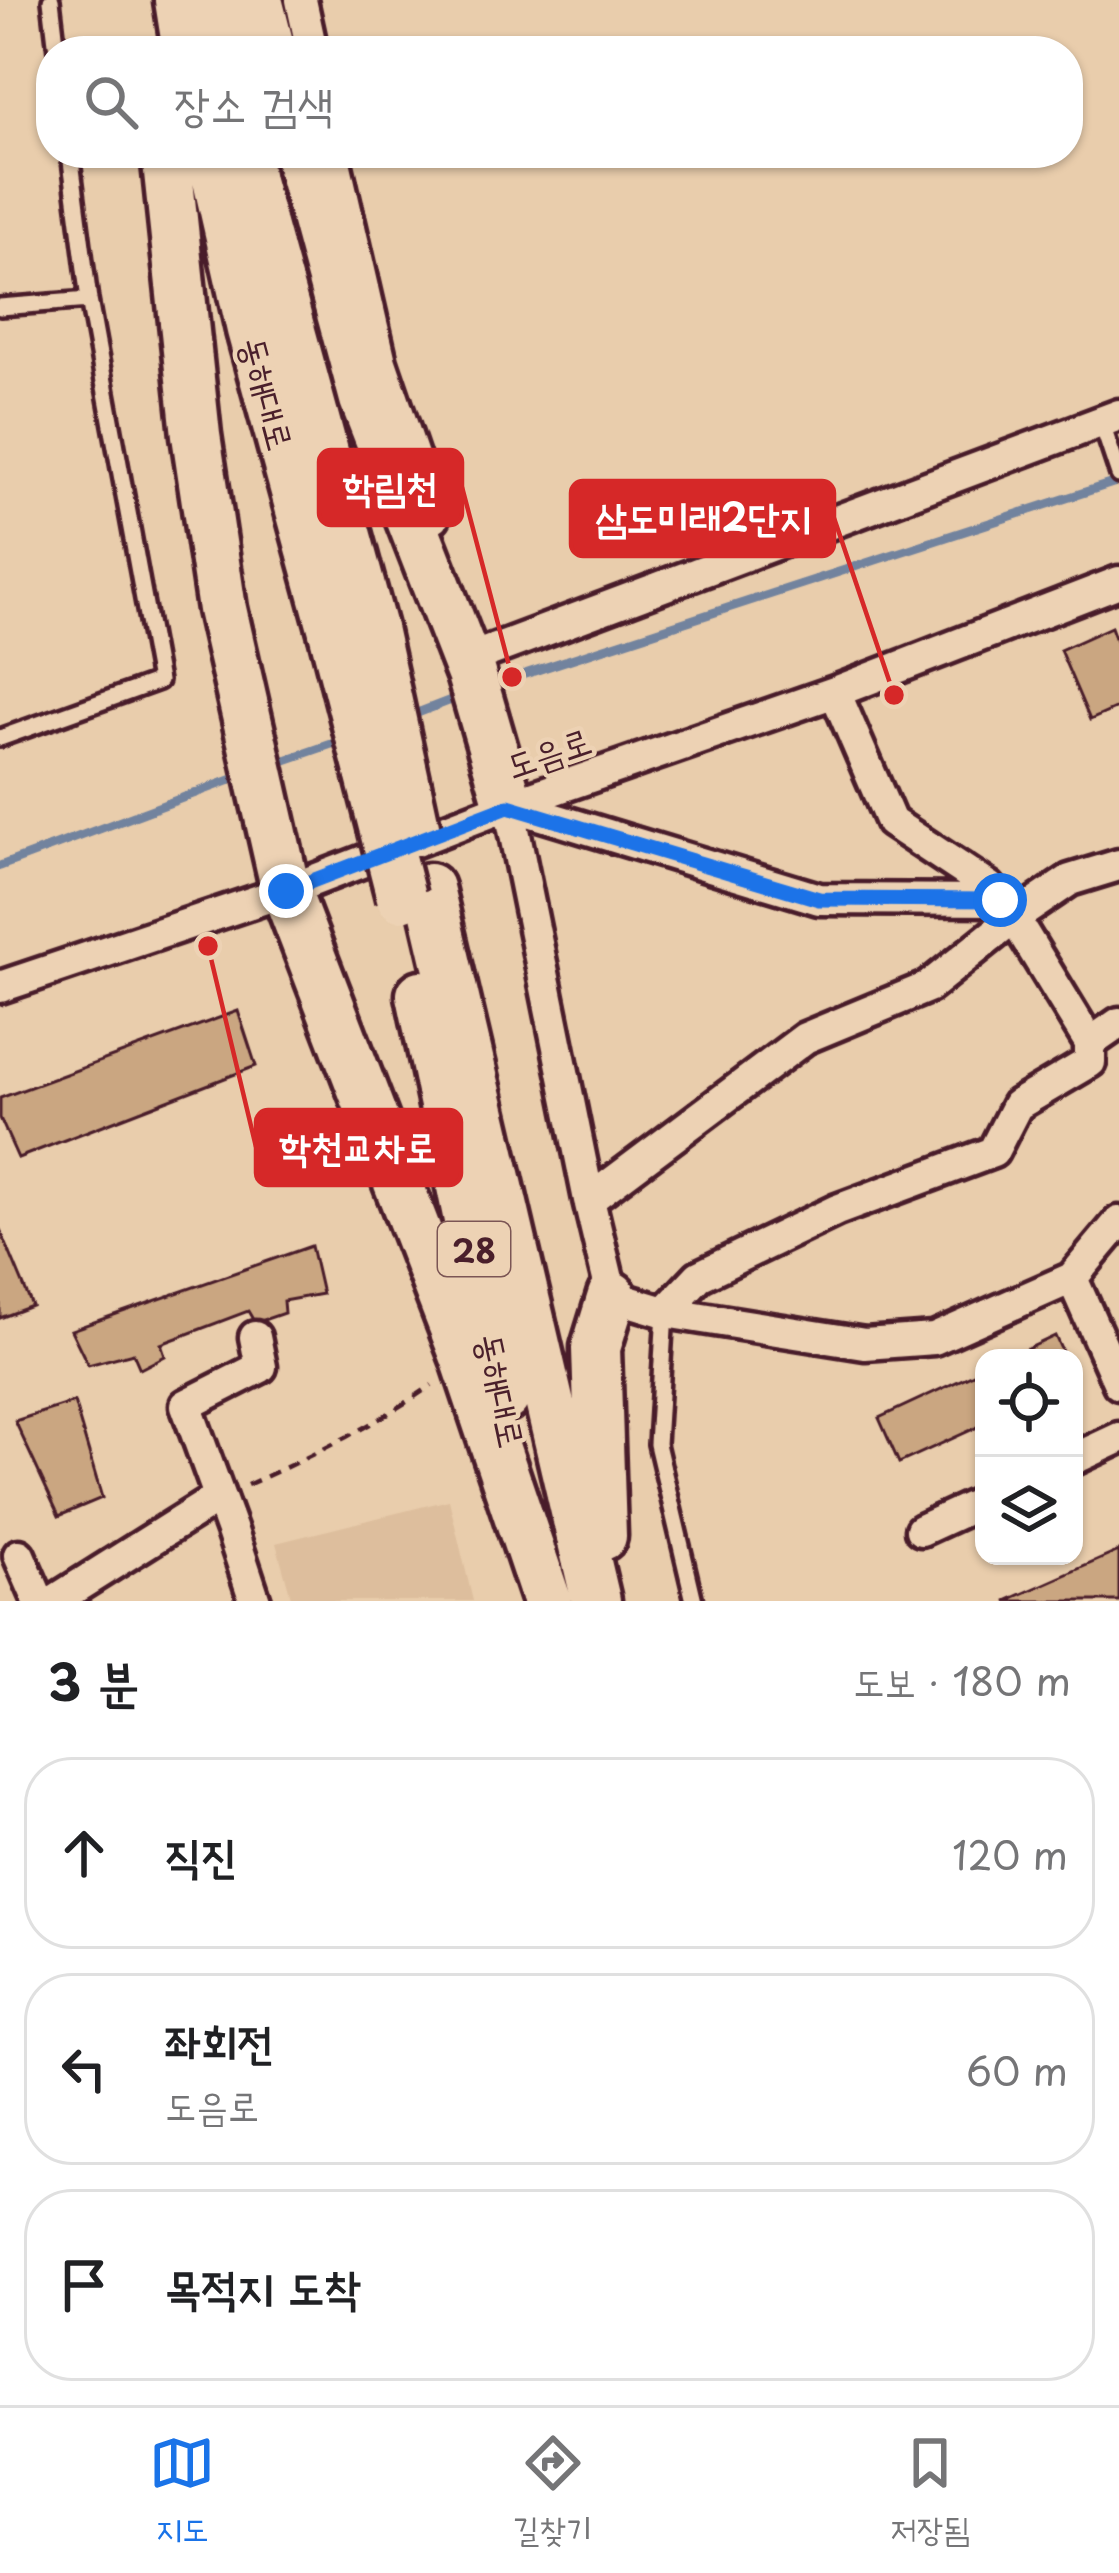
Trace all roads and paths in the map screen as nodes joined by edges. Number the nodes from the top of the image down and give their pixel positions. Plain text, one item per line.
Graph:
1 (51, 0) edge
2 (146, 0) edge
3 (179, 0) edge
4 (217, 0) edge
5 (258, 0) edge
6 (301, 0) edge
7 (55, 36) edge
8 (151, 36) edge
9 (185, 36) edge
10 (223, 36) edge
11 (267, 36) edge
12 (309, 36) edge
13 (72, 168) edge
14 (168, 168) edge
15 (214, 168) edge
16 (248, 168) edge
17 (302, 168) edge
18 (336, 168) edge
19 (88, 300) junction
20 (0, 307) edge
21 (1110, 418) edge
22 (1119, 475) edge
23 (1119, 582) edge
24 (352, 629) junction
25 (468, 667) junction
26 (835, 692) junction
27 (0, 738) edge
28 (508, 806) junction
29 (1119, 865) edge
30 (286, 891) junction
31 (415, 892) junction
32 (1007, 909) junction
33 (0, 987) edge
34 (1119, 1024) edge
35 (1090, 1042) junction
36 (589, 1200) junction
37 (1119, 1222) edge
38 (1072, 1278) junction
39 (613, 1296) junction
40 (665, 1312) junction
41 (255, 1336) dead end
42 (447, 1374) dead end
43 (1119, 1384) edge
44 (1119, 1438) edge
45 (1078, 1457) edge
46 (220, 1497) junction
47 (975, 1505) edge
48 (921, 1530) dead end
49 (19, 1555) dead end
50 (546, 1599) edge
51 (39, 1601) edge
52 (54, 1601) edge
53 (255, 1601) edge
54 (600, 1601) edge
55 (694, 1601) edge

1 - 7 lane
2 - 8 main road
3 - 9 main road
4 - 10 main road
5 - 11 main road
6 - 12 street
13 - 19 lane
14 - 30 main road
15 - 24 main road, 동해대로 / 28
16 - 24 main road
17 - 25 main road
18 - 25 street
19 - 20 lane
19 - 27 lane
21 - 22 lane
21 - 25 street
23 - 26 street, 도음로
24 - 31 main road, 28, bridge
25 - 28 main road
26 - 28 street, 도음로
26 - 32 street
28 - 30 street, 도음로
28 - 32 street
28 - 36 street
29 - 32 street
30 - 33 street, 도음로
30 - 50 main road
31 - 50 main road, 동해대로 / 28
31 - 54 main road
32 - 35 street
32 - 36 street
34 - 35 street
35 - 40 street
36 - 39 street
37 - 38 street
38 - 40 street
38 - 43 street
39 - 40 street
39 - 54 main road
40 - 55 lane
41 - 46 street
42 - 46 path
44 - 45 street
46 - 52 street
46 - 53 street
47 - 48 street
49 - 51 street

